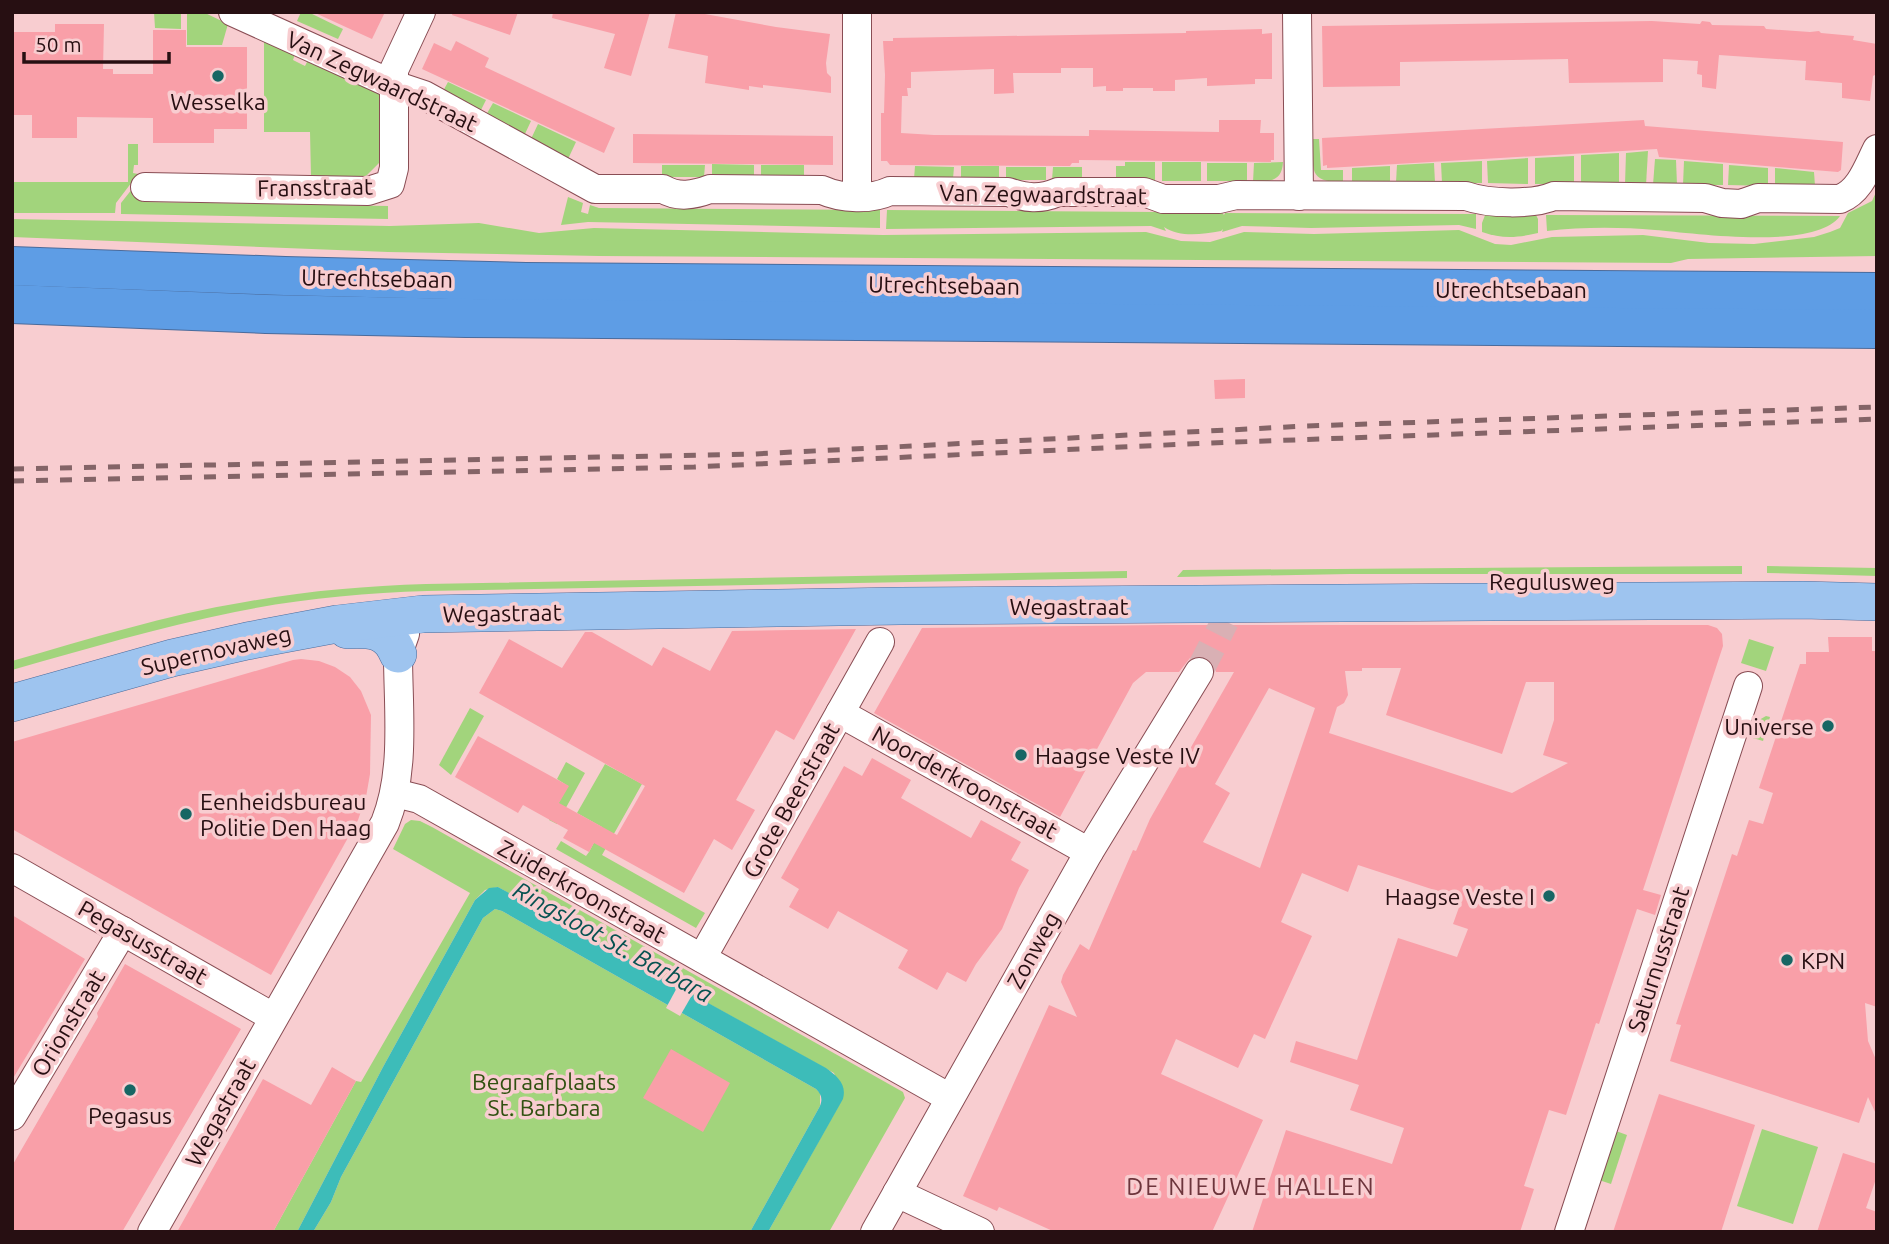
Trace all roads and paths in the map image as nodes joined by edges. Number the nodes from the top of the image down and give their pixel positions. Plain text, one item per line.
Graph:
1 (233, 12) edge
2 (421, 12) edge
3 (857, 12) edge
4 (1297, 12) edge
5 (394, 85) junction
6 (1877, 149) edge
7 (145, 187) dead end
8 (857, 196) junction
9 (1299, 196) junction
10 (12, 266) edge
11 (1877, 292) edge
12 (12, 304) edge
13 (1877, 329) edge
14 (1877, 581) edge
15 (1877, 602) edge
16 (1227, 603) junction
17 (421, 605) junction
18 (337, 624) junction
19 (880, 642) dead end
20 (398, 654) junction
21 (1199, 672) tunnel mouth
22 (12, 677) edge
23 (1748, 686) dead end
24 (12, 703) edge
25 (840, 713) junction
26 (395, 793) junction
27 (1089, 852) junction
28 (12, 868) edge
29 (123, 931) junction
30 (702, 958) junction
31 (273, 1017) junction
32 (950, 1098) junction
33 (12, 1116) edge
34 (897, 1192) junction
35 (152, 1232) edge
36 (875, 1232) edge
37 (980, 1232) edge
38 (1569, 1232) edge

1 - 5 street, Van Zegwaardstraat
2 - 5 street, Fransstraat
3 - 8 street
4 - 9 street
5 - 7 street, Fransstraat
5 - 8 street, Van Zegwaardstraat
6 - 9 street, Van Zegwaardstraat
8 - 9 street, Van Zegwaardstraat
10 - 11 highway, Utrechtsebaan
12 - 13 highway, Utrechtsebaan
14 - 16 main road, Regulusweg
15 - 16 main road, Regulusweg
16 - 17 main road, Wegastraat
17 - 18 main road, Supernovaweg
17 - 20 street, Wegastraat
17 - 22 main road, Supernovaweg
18 - 20 main road
18 - 24 main road, Supernovaweg
19 - 25 street, Grote Beerstraat
20 - 26 street, Wegastraat
21 - 27 street, Zonweg
23 - 38 street, Saturnusstraat
25 - 27 street, Noorderkroonstraat
25 - 30 street, Grote Beerstraat
26 - 30 street, Zuiderkroonstraat
26 - 31 street, Wegastraat
27 - 32 street, Zonweg
28 - 29 street, Pegasusstraat
29 - 31 street, Pegasusstraat
29 - 33 street, Orionstraat
30 - 32 street, Zuiderkroonstraat
31 - 35 street, Wegastraat
32 - 34 street, Zonweg
34 - 36 street, Zonweg
34 - 37 street

